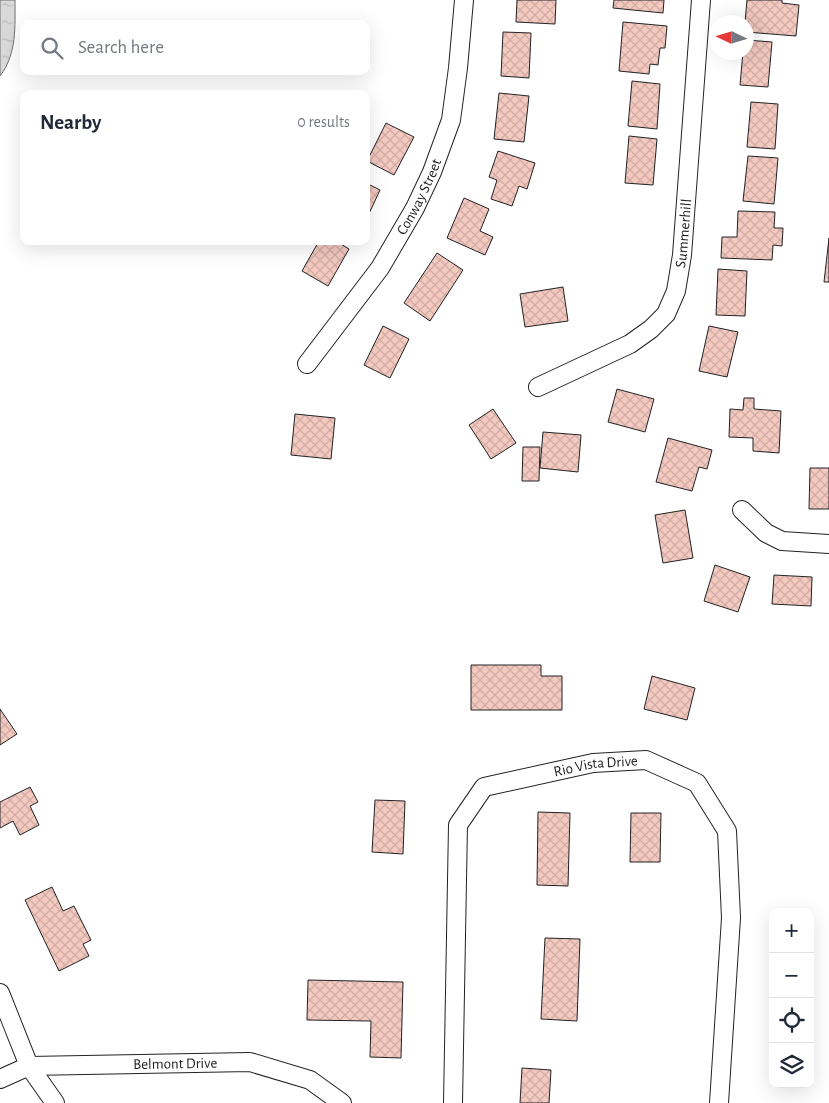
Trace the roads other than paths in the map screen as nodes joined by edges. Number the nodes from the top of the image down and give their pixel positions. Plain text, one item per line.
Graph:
1 (464, 0) edge
2 (701, 0) edge
3 (307, 364) dead end
4 (538, 388) dead end
5 (742, 510) dead end
6 (829, 544) edge
7 (0, 993) edge
8 (29, 1066) junction
9 (0, 1079) edge
10 (55, 1103) edge
11 (342, 1103) edge
12 (453, 1103) edge
13 (719, 1103) edge

1 - 3 street, Conway Street
2 - 4 street, Summerhill
5 - 6 street
7 - 8 street
8 - 9 street, Belmont Drive
8 - 10 street
8 - 11 street, Belmont Drive
12 - 13 street, Rio Vista Drive

